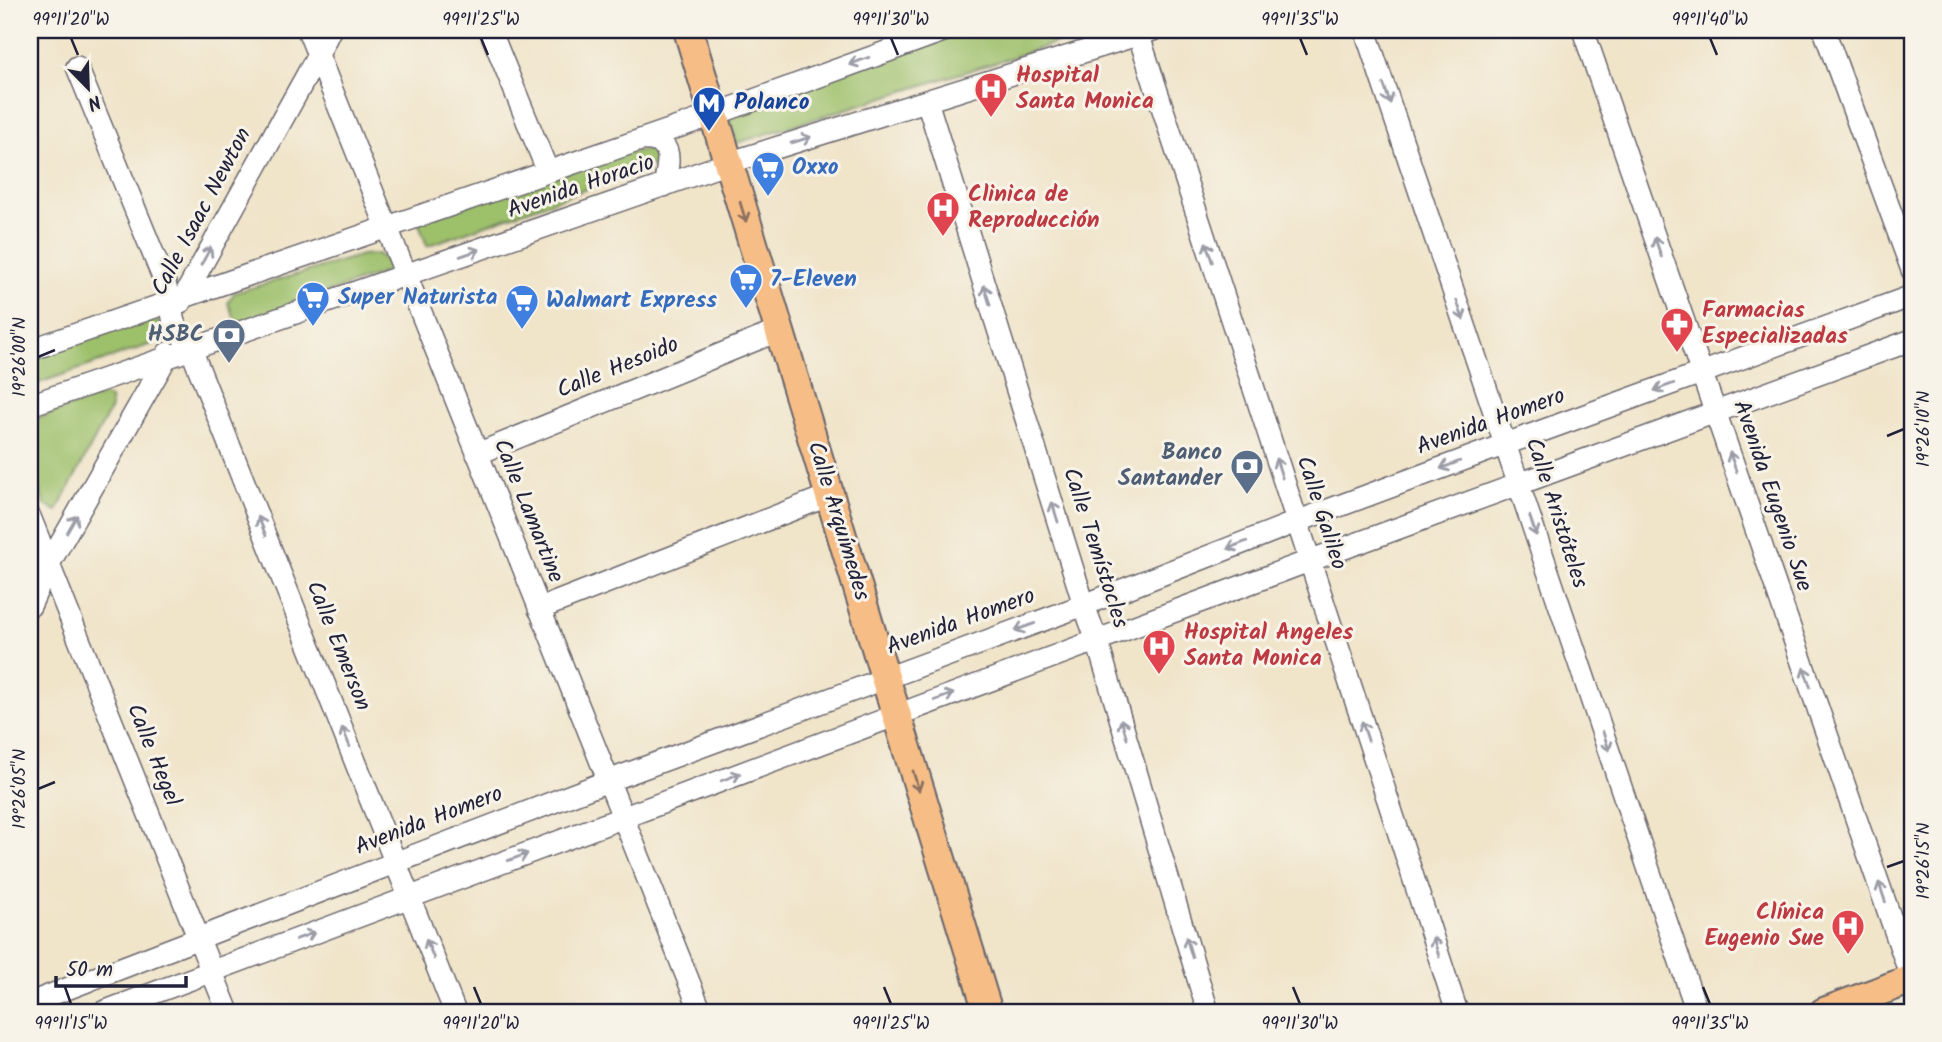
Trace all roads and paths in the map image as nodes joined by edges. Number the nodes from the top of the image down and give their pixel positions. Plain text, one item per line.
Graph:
1 (308, 30) edge
2 (330, 30) edge
3 (490, 30) edge
4 (688, 30) edge
5 (946, 30) edge
6 (1365, 30) edge
7 (1583, 30) edge
8 (1824, 30) edge
9 (1143, 31) edge
10 (911, 36) edge
11 (318, 55) junction
12 (77, 67) dead end
13 (927, 101) junction
14 (713, 114) junction
15 (640, 140) junction
16 (728, 163) junction
17 (548, 172) junction
18 (664, 186) junction
19 (387, 227) junction
20 (1912, 270) edge
21 (405, 275) junction
22 (1912, 296) edge
23 (175, 308) junction
24 (780, 330) junction
25 (1912, 341) edge
26 (191, 349) junction
27 (30, 350) edge
28 (166, 358) junction
29 (1702, 374) junction
30 (30, 405) edge
31 (1715, 412) junction
32 (1506, 444) junction
33 (477, 454) junction
34 (1518, 484) junction
35 (830, 495) junction
36 (30, 517) edge
37 (1296, 523) junction
38 (1309, 561) junction
39 (49, 565) junction
40 (1084, 605) junction
41 (30, 606) edge
42 (539, 609) junction
43 (1097, 641) junction
44 (884, 678) junction
45 (896, 715) junction
46 (608, 780) junction
47 (624, 818) junction
48 (396, 863) junction
49 (410, 897) junction
50 (198, 938) junction
51 (212, 971) junction
52 (1912, 979) edge
53 (30, 1003) edge
54 (103, 1012) edge
55 (228, 1012) edge
56 (456, 1012) edge
57 (701, 1012) edge
58 (988, 1012) edge
59 (1208, 1012) edge
60 (1457, 1012) edge
61 (1697, 1012) edge
62 (1824, 1012) edge

1 - 11 street, Calle Lamartine
2 - 11 street, Calle Isaac Newton
3 - 17 street
4 - 14 main road, Calle Arquímedes
5 - 10 street, Avenida Horacio
6 -> 32 street, Calle Aristóteles
29 -> 7 street, Avenida Eugenio Sue
8 - 20 street
9 - 13 street, Avenida Horacio
37 -> 9 street, Calle Galileo
10 -> 14 street, Avenida Horacio
11 - 19 street, Calle Lamartine
23 -> 11 street, Calle Isaac Newton
12 - 23 street, Calle Emerson
16 -> 13 street, Avenida Horacio
40 -> 13 street, Calle Temístocles
14 - 15 street, Avenida Horacio
14 - 16 main road, Calle Arquímedes
15 - 17 street, Avenida Horacio
15 - 18 street
16 - 18 street, Avenida Horacio
16 -> 24 main road, Calle Arquímedes
17 - 19 street, Avenida Horacio
21 -> 18 street, Avenida Horacio
19 - 21 street, Calle Lamartine
19 - 23 street, Avenida Horacio
21 - 26 street, Avenida Horacio
21 - 33 street, Calle Lamartine
22 - 29 street, Avenida Homero
23 - 26 street, Calle Emerson
23 - 27 street, Avenida Horacio
23 - 28 street, Calle Isaac Newton
24 - 33 street, Calle Hesoido
24 - 35 main road, Calle Arquímedes
25 - 31 street
26 - 28 street, Avenida Horacio
48 -> 26 street, Calle Emerson
28 - 30 street, Avenida Horacio
39 -> 28 street, Calle Isaac Newton
29 - 31 street, Avenida Eugenio Sue
29 -> 32 street, Avenida Homero
31 - 34 street
52 -> 31 street, Avenida Eugenio Sue
32 - 34 street, Calle Aristóteles
32 -> 37 street, Avenida Homero
33 - 42 street, Calle Lamartine
34 - 38 street
34 -> 61 street, Calle Aristóteles
35 - 42 street
35 - 44 main road, Calle Arquímedes
36 - 39 street, Calle Hegel
37 - 38 street, Calle Galileo
37 -> 40 street, Avenida Homero
38 - 43 street
60 -> 38 street, Calle Galileo
39 - 41 street, Calle Isaac Newton
39 - 50 street, Calle Hegel
40 - 43 street, Calle Temístocles
40 -> 44 street, Avenida Homero
42 - 46 street, Calle Lamartine
45 -> 43 street
59 -> 43 street, Calle Temístocles
44 - 45 main road, Calle Arquímedes
44 - 46 street, Avenida Homero
47 -> 45 street
45 -> 58 main road, Calle Arquímedes
46 - 47 street, Calle Lamartine
46 - 48 street, Avenida Homero
49 -> 47 street
47 - 57 street, Calle Lamartine
48 - 49 street, Calle Emerson
48 - 50 street, Avenida Homero
51 -> 49 street
56 -> 49 street, Calle Emerson
50 - 51 street, Calle Hegel
50 - 53 street, Avenida Homero
51 - 54 street
51 - 55 street, Calle Hegel
52 - 62 main road

